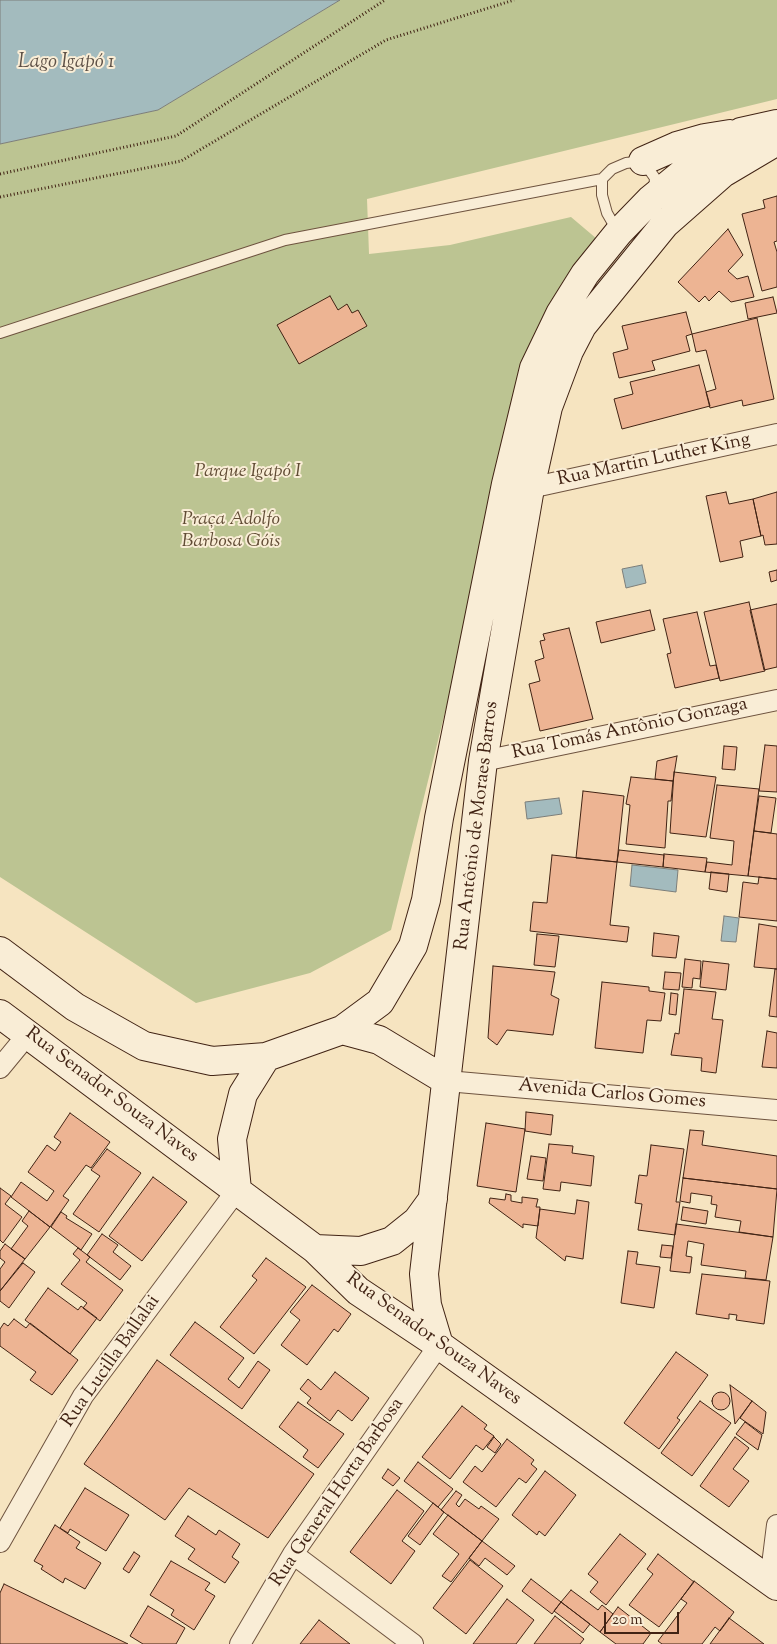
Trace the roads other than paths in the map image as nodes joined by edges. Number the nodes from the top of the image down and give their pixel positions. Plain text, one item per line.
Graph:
1 (777, 124) edge
2 (741, 132) junction
3 (777, 141) edge
4 (643, 161) junction
5 (602, 179) junction
6 (651, 199) junction
7 (618, 232) junction
8 (589, 316) junction
9 (0, 333) edge
10 (534, 368) junction
11 (777, 434) edge
12 (530, 488) junction
13 (777, 700) edge
14 (483, 761) junction
15 (439, 818) junction
16 (0, 951) edge
17 (0, 1014) edge
18 (342, 1030) junction
19 (28, 1034) junction
20 (266, 1057) junction
21 (0, 1068) edge
22 (447, 1080) junction
23 (777, 1110) edge
24 (236, 1190) junction
25 (433, 1199) junction
26 (315, 1249) junction
27 (439, 1345) junction
28 (777, 1525) edge
29 (0, 1542) edge
30 (293, 1554) junction
31 (774, 1583) edge
32 (240, 1644) edge
33 (413, 1644) edge

1 - 2 street
2 - 4 street
2 - 6 street, Rua Antônio de Moraes Barros
3 - 8 street
4 - 5 lane
4 - 6 lane
5 - 7 lane
5 - 9 lane
6 - 7 street, Rua Antônio de Moraes Barros
6 - 8 street
7 - 10 street, Rua Antônio de Moraes Barros
8 - 12 street, Rua Antônio de Moraes Barros
10 - 12 street
10 - 15 street, Rua Antônio de Moraes Barros
11 - 12 street, Rua Martin Luther King
12 - 14 street, Rua Antônio de Moraes Barros
13 - 14 street, Rua Tomás Antônio Gonzaga
14 - 15 street
14 - 22 street, Rua Antônio de Moraes Barros
15 - 18 street, Rua Antônio de Moraes Barros
16 - 20 street, Rua Antônio de Moraes Barros
17 - 19 street, Rua Senador Souza Naves
18 - 20 street, Rua Antônio de Moraes Barros
18 - 22 street
19 - 21 street
19 - 24 street, Rua Senador Souza Naves
20 - 24 street
22 - 23 street, Avenida Carlos Gomes
22 - 25 street, Rua Antônio de Moraes Barros
24 - 26 street, Rua Senador Souza Naves
24 - 29 street, Rua Lucilla Ballalai
25 - 26 street
25 - 27 street, Rua Antônio de Moraes Barros
26 - 27 street, Rua Senador Souza Naves
27 - 30 street, Rua General Horta Barbosa
27 - 31 street, Rua Senador Souza Naves
28 - 31 street
30 - 32 street, Rua General Horta Barbosa
30 - 33 street

